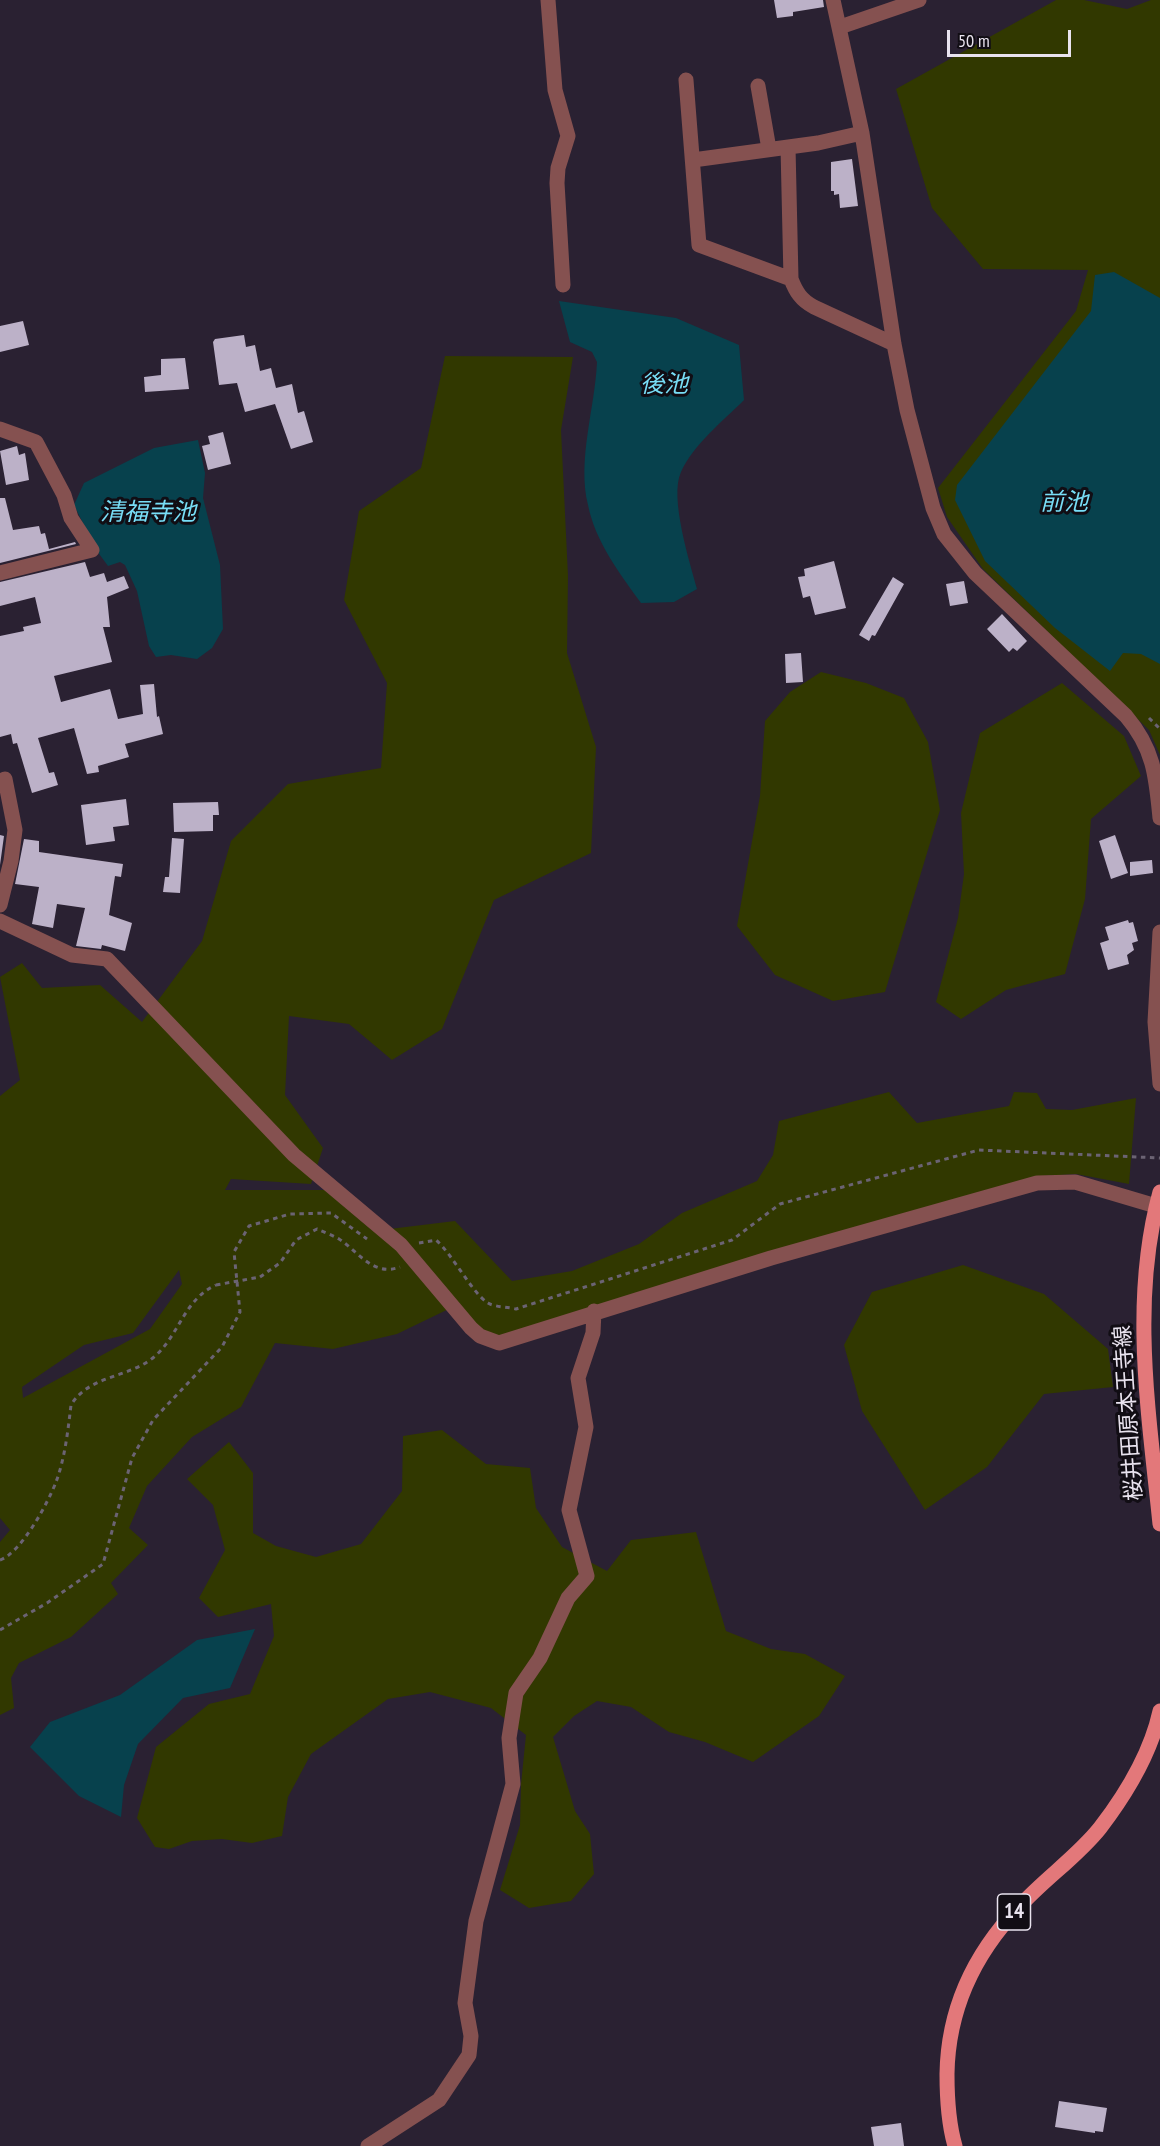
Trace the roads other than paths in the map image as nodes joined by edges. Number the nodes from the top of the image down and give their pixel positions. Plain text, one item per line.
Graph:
1 (548, 0) edge
2 (833, 0) edge
3 (919, 0) edge
4 (840, 27) junction
5 (686, 80) dead end
6 (758, 86) dead end
7 (862, 133) junction
8 (788, 147) junction
9 (769, 149) junction
10 (693, 160) junction
11 (791, 279) junction
12 (562, 285) dead end
13 (894, 344) junction
14 (0, 429) edge
15 (0, 573) edge
16 (0, 781) edge
17 (1160, 818) edge
18 (0, 905) edge
19 (0, 921) edge
20 (1160, 932) edge
21 (1160, 1084) edge
22 (1158, 1199) edge
23 (594, 1311) junction
24 (1160, 1524) edge
25 (1160, 1711) edge
26 (368, 2146) edge
27 (955, 2146) edge

1 - 12 street
2 - 4 street
3 - 4 street
4 - 7 street
5 - 10 street
6 - 9 street
7 - 8 street
7 - 13 street
8 - 9 street
8 - 11 street
9 - 10 street
10 - 11 street
11 - 13 street
13 - 17 street
14 - 15 street
16 - 18 street
19 - 23 street
20 - 21 street
22 - 23 street
22 - 24 main road, 桜井田原本王寺線
23 - 26 street
25 - 27 main road, 14

